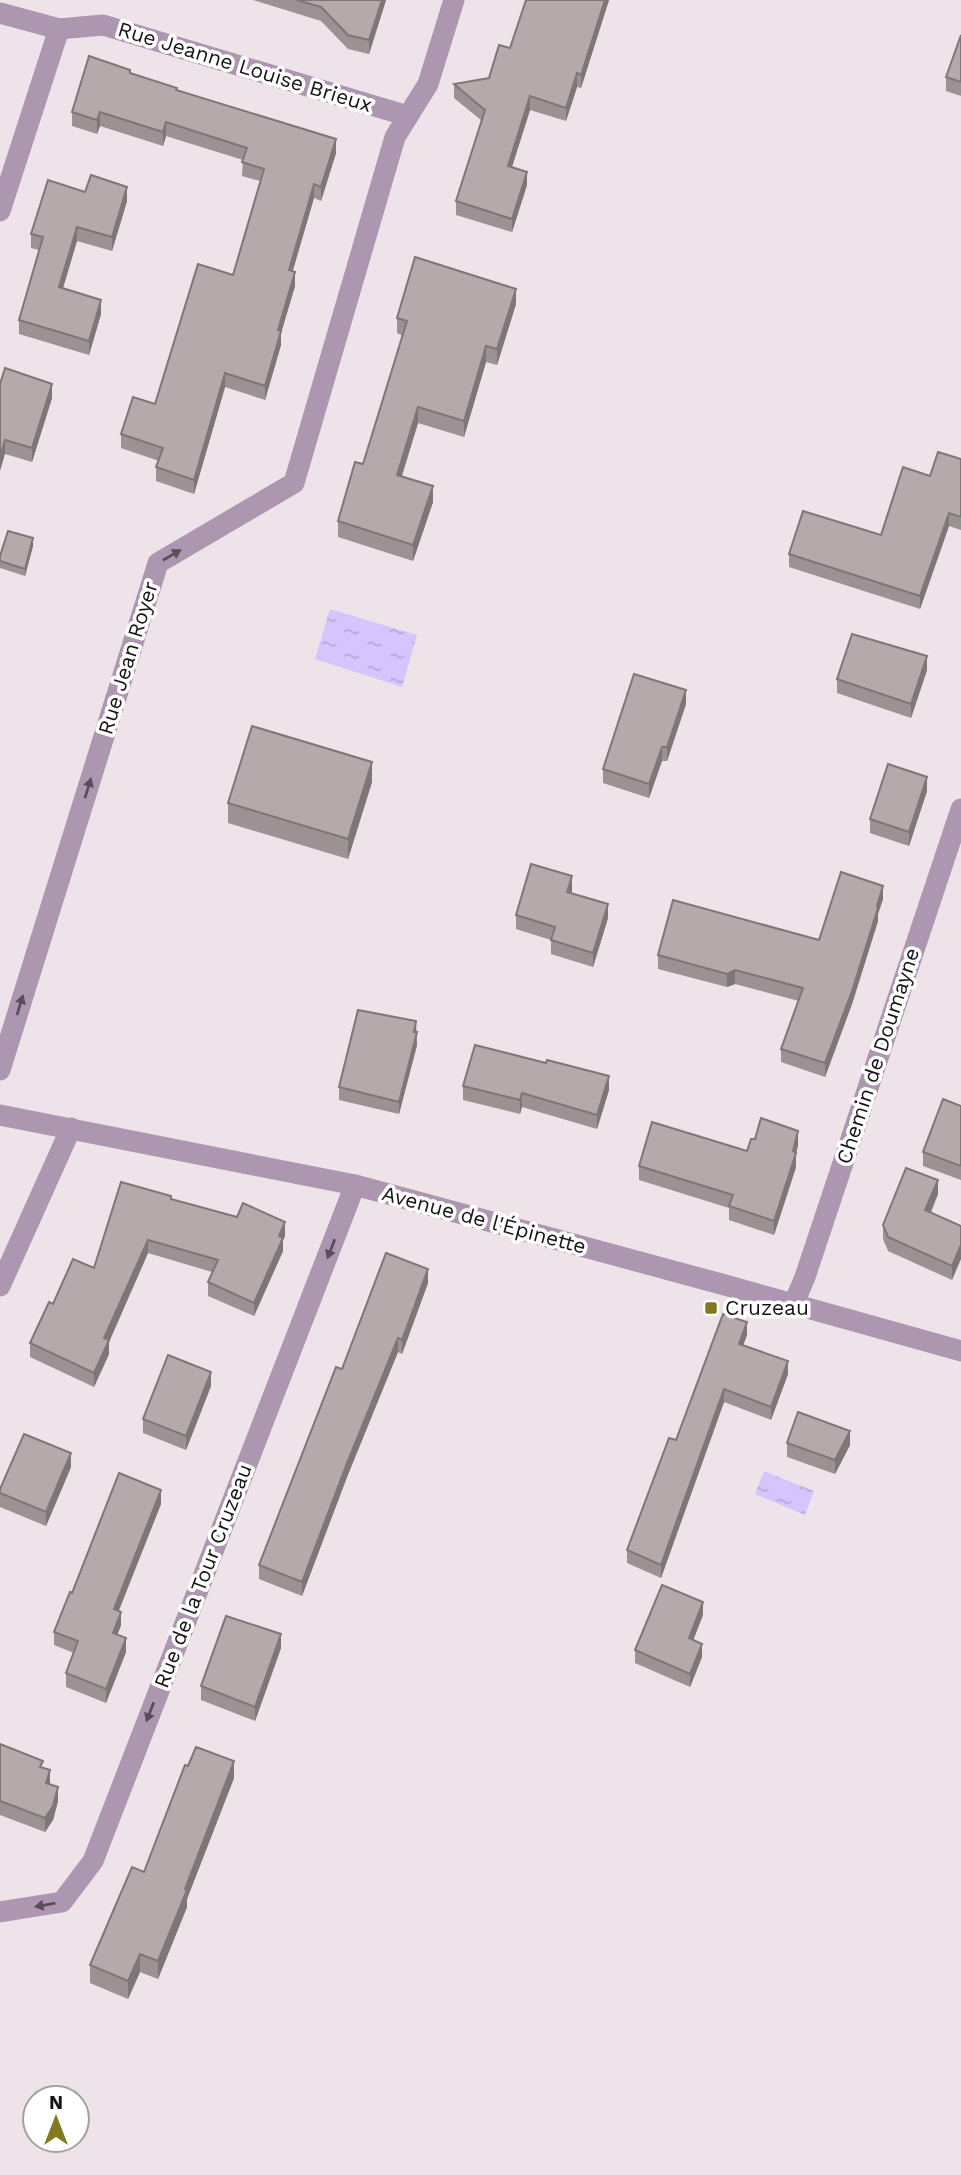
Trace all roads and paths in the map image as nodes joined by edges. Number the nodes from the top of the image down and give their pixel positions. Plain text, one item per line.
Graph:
1 (454, 0) edge
2 (0, 13) edge
3 (59, 29) junction
4 (408, 116) junction
5 (0, 211) edge
6 (961, 809) edge
7 (0, 1070) edge
8 (0, 1115) edge
9 (71, 1128) junction
10 (355, 1185) junction
11 (0, 1286) edge
12 (794, 1303) junction
13 (961, 1351) edge
14 (0, 1912) edge

1 - 4 street, Rue Jean Royer
2 - 3 street, Rue Jeanne Louise Brieux
3 - 4 street, Rue Jeanne Louise Brieux
3 - 5 street
7 -> 4 street, Rue Jean Royer
6 - 12 street, Chemin de Doumayne
8 - 9 street, Avenue de l'Épinette
9 - 10 street, Avenue de l'Épinette
9 - 11 street
10 - 12 street, Avenue de l'Épinette
10 -> 14 street, Rue de la Tour Cruzeau
12 - 13 street, Avenue de l'Épinette

